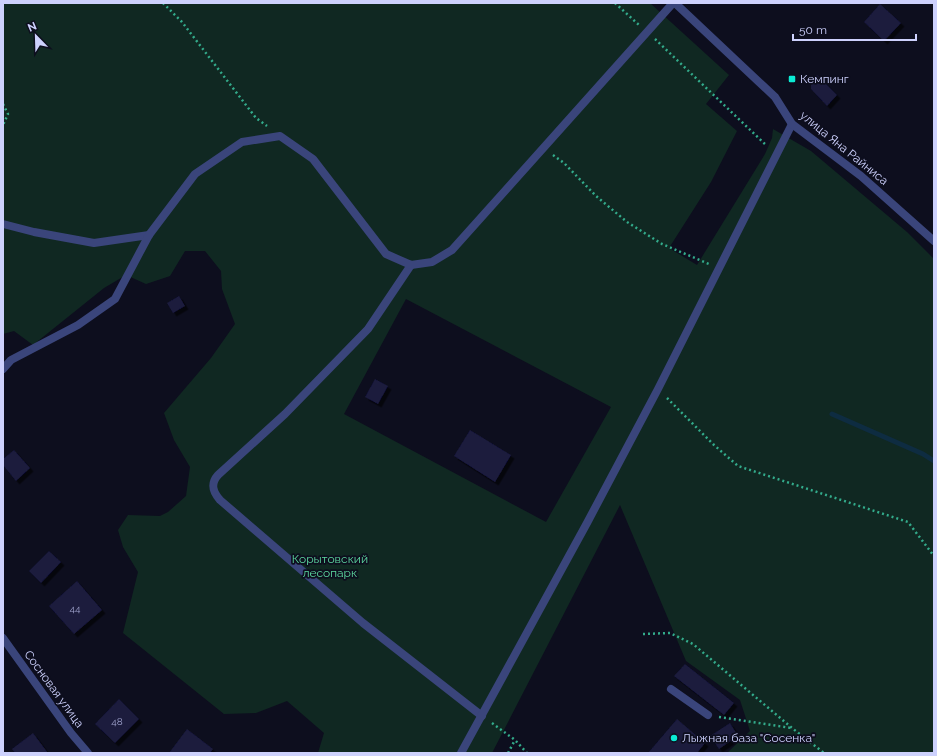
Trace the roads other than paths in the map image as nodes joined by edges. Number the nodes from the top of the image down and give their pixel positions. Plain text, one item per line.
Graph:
1 (674, 3) edge
2 (792, 124) junction
3 (3, 224) edge
4 (149, 234) junction
5 (934, 241) edge
6 (411, 265) junction
7 (3, 369) edge
8 (3, 638) edge
9 (671, 688) dead end
10 (708, 715) road end
11 (482, 716) junction
12 (88, 753) edge
13 (461, 753) edge

1 - 2 street, улица Яна Райниса
1 - 6 street
2 - 5 street, улица Яна Райниса
2 - 11 street
3 - 4 street
4 - 6 street
4 - 7 street
6 - 11 street
8 - 12 street, Сосновая улица
9 - 10 street
11 - 13 street

